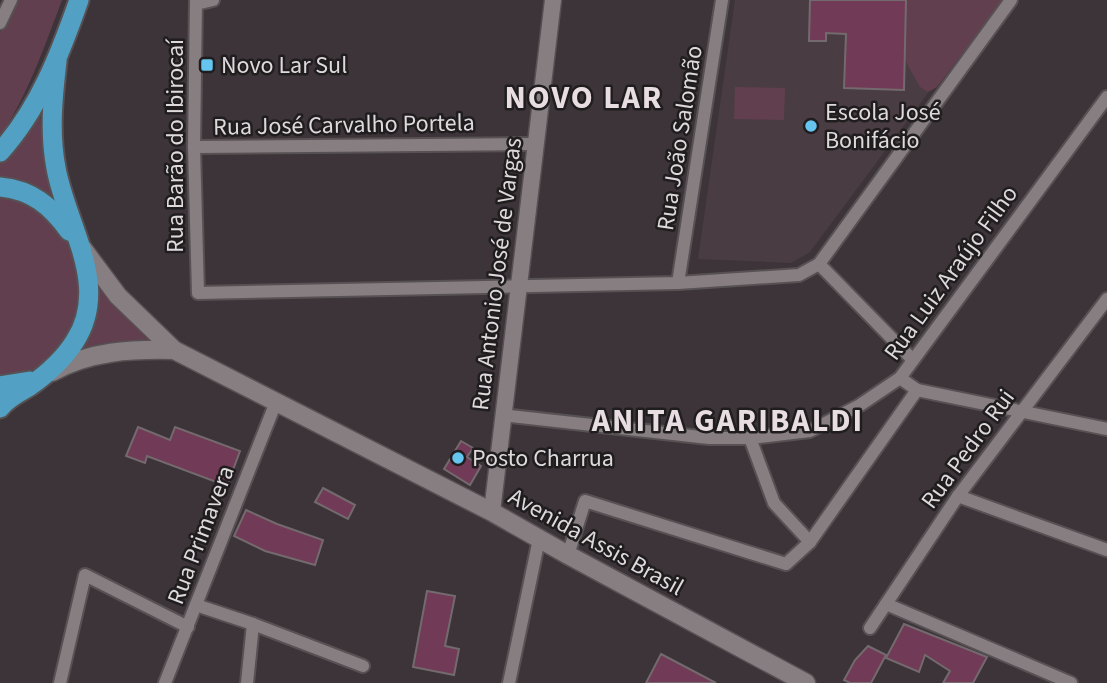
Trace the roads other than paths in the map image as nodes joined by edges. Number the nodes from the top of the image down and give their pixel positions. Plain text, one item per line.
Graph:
1 (10, 0) edge
2 (79, 0) edge
3 (213, 0) edge
4 (553, 0) edge
5 (722, 0) edge
6 (1011, 0) edge
7 (196, 2) edge
8 (0, 23) edge
9 (57, 61) junction
10 (1107, 97) edge
11 (536, 144) junction
12 (194, 147) junction
13 (0, 152) edge
14 (0, 187) edge
15 (79, 243) junction
16 (819, 264) junction
17 (678, 283) junction
18 (518, 286) junction
19 (1107, 299) edge
20 (174, 350) junction
21 (914, 360) junction
22 (900, 378) junction
23 (38, 380) junction
24 (0, 386) edge
25 (916, 390) junction
26 (276, 402) junction
27 (0, 408) edge
28 (1021, 411) junction
29 (502, 415) junction
30 (1107, 429) edge
31 (750, 438) junction
32 (958, 496) junction
33 (492, 512) junction
34 (539, 539) junction
35 (810, 542) junction
36 (1107, 550) edge
37 (568, 555) junction
38 (886, 604) junction
39 (197, 605) junction
40 (253, 624) junction
41 (188, 627) junction
42 (870, 628) dead end
43 (363, 666) dead end
44 (60, 683) edge
45 (165, 683) edge
46 (247, 683) edge
47 (509, 683) edge
48 (806, 683) edge
49 (1072, 683) edge

1 - 8 street
2 - 9 highway
3 - 7 street
4 - 11 street, Rua Antonio José de Vargas
5 - 17 street, Rua João Salomão
6 - 16 street
7 - 12 street, Rua Barão do Ibirocaí
9 - 13 highway
9 - 15 highway
10 - 21 street, Rua Luiz Araújo Filho
11 - 12 street, Rua José Carvalho Portela
11 - 18 street, Rua Antonio José de Vargas
12 - 18 street, Rua Barão do Ibirocaí
14 - 15 highway
15 - 20 main road, Avenida Assis Brasil
15 - 23 highway
16 - 17 street
16 - 21 street
17 - 18 street
18 - 29 street, Rua Antonio José de Vargas
19 - 28 street, Rua Pedro Rui
20 - 23 main road, Avenida Assis Brasil
20 - 26 main road, Avenida Assis Brasil
21 - 22 street, Rua Luiz Araújo Filho
22 - 25 street
22 - 31 street, Rua Luiz Araújo Filho
23 - 24 highway
23 - 27 highway
25 - 28 street
25 - 35 street
26 - 33 main road, Avenida Assis Brasil
26 - 39 street, Rua Primavera
28 - 30 street
28 - 32 street, Rua Pedro Rui
29 - 31 street, Rua Luiz Araújo Filho
29 - 33 street, Rua Antonio José de Vargas
31 - 35 street
32 - 36 street
32 - 38 street, Rua Pedro Rui
33 - 34 main road, Avenida Assis Brasil
34 - 37 main road, Avenida Assis Brasil
34 - 47 street
35 - 37 street
37 - 48 main road, Avenida Assis Brasil
38 - 42 street, Rua Pedro Rui
38 - 49 street
39 - 40 street
39 - 41 street, Rua Primavera
40 - 43 street
40 - 46 street
41 - 44 street
41 - 45 street, Rua Primavera

